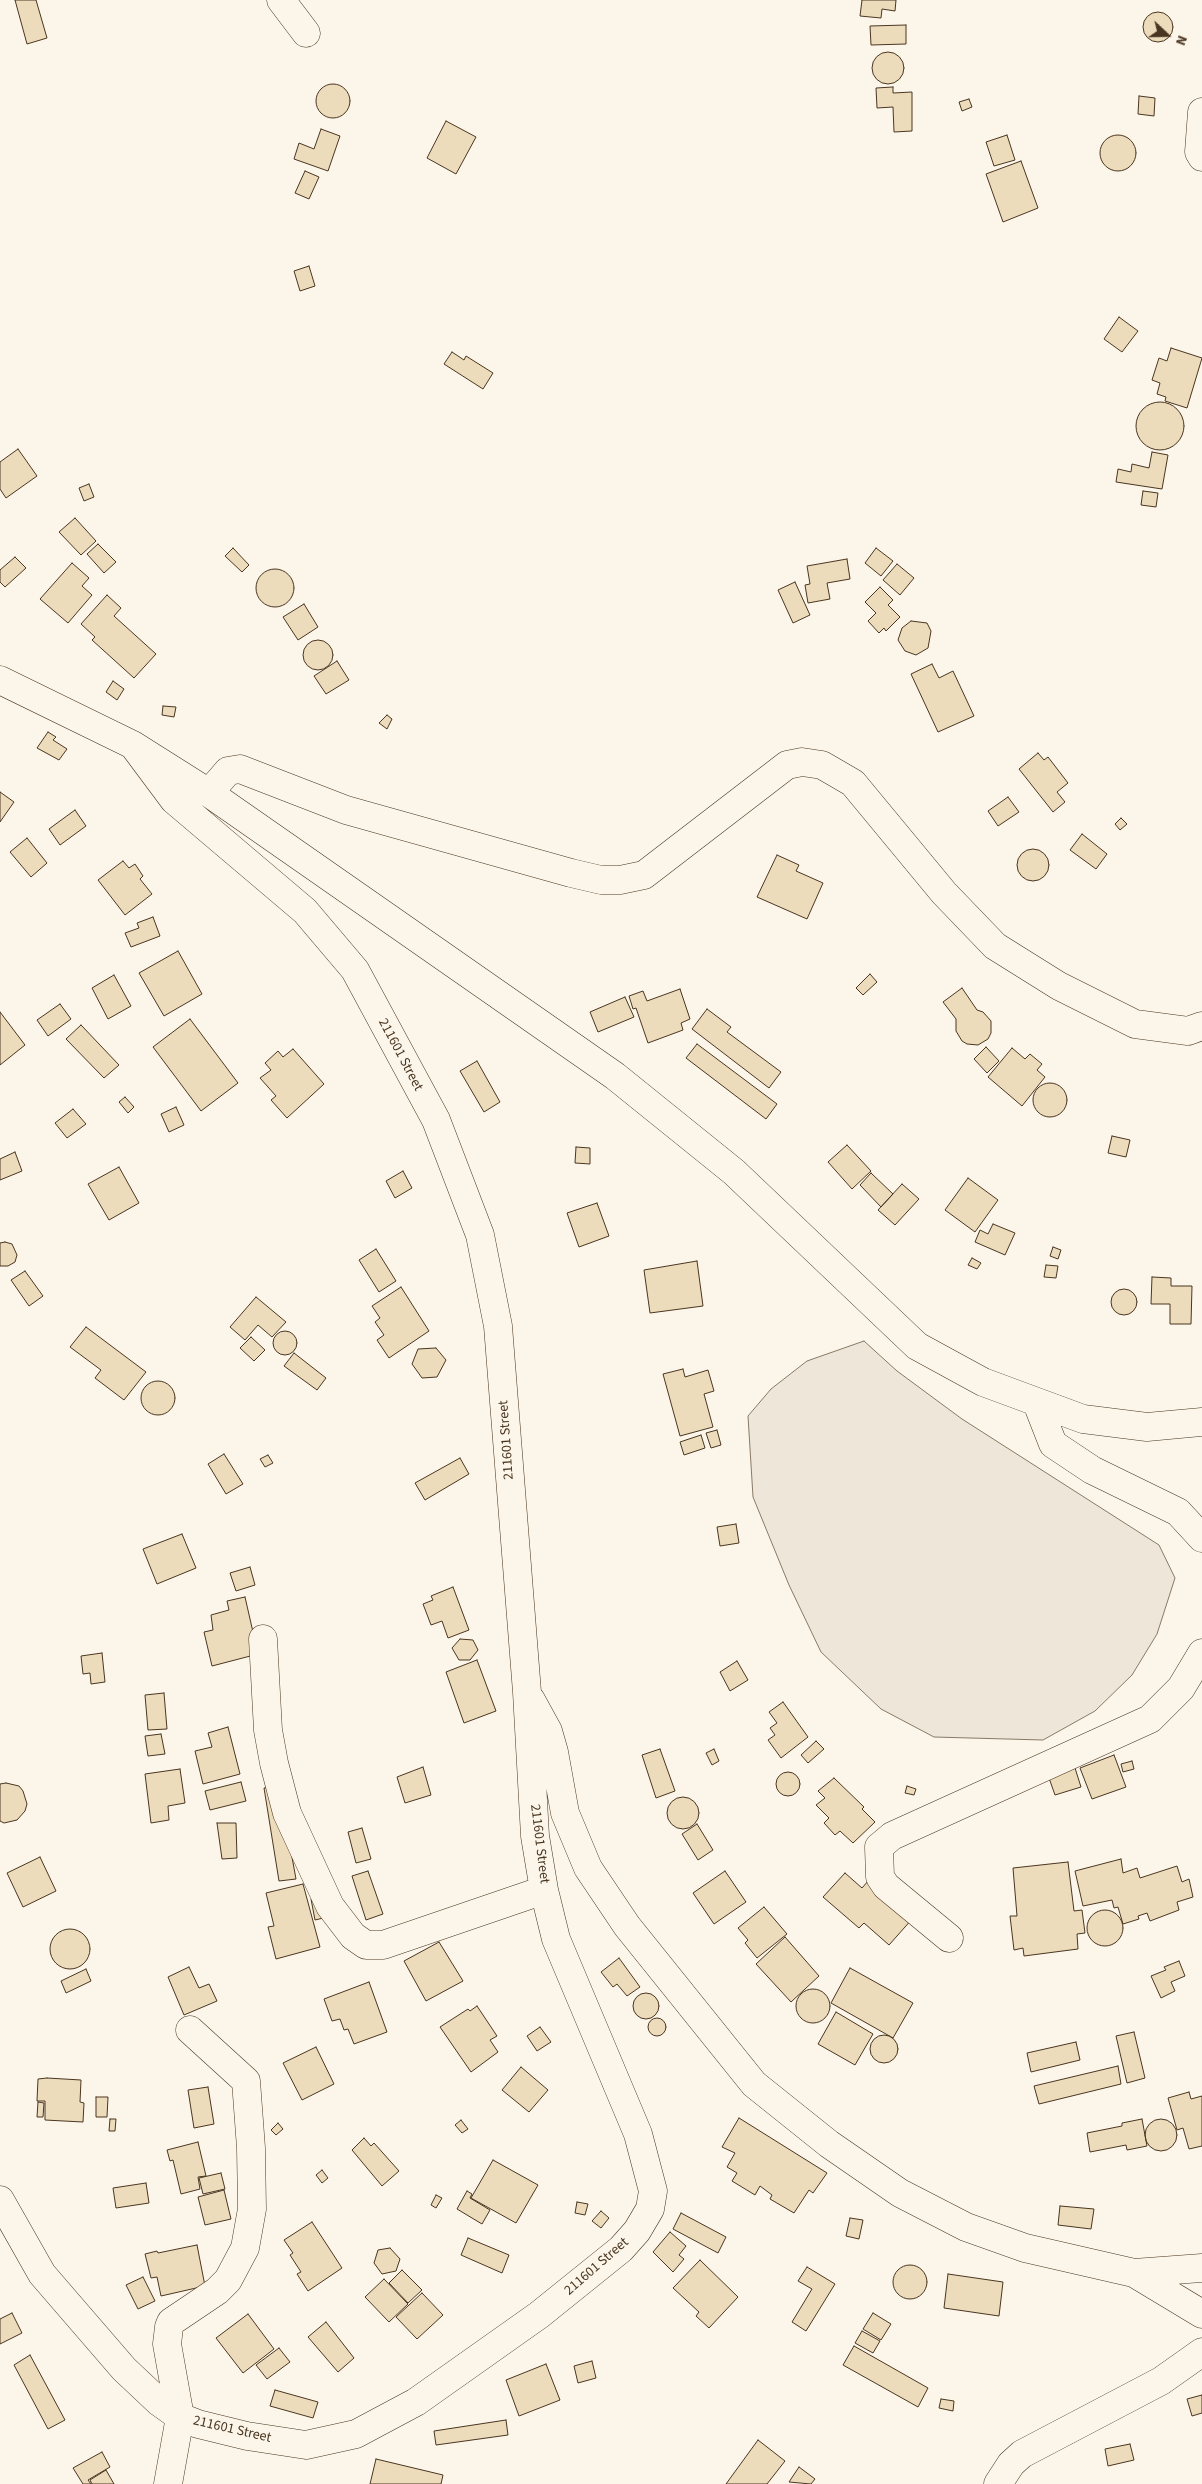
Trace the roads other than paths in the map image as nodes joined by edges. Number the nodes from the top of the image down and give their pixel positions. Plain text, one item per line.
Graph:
1 (281, 0) edge
2 (306, 33) dead end
3 (1202, 112) edge
4 (1202, 157) edge
5 (0, 680) edge
6 (132, 745) junction
7 (209, 793) junction
8 (1202, 1026) edge
9 (1037, 1403) junction
10 (1202, 1422) edge
11 (1202, 1538) edge
12 (263, 1639) dead end
13 (1202, 1653) edge
14 (527, 1692) junction
15 (544, 1890) junction
16 (949, 1938) dead end
17 (190, 2030) dead end
18 (0, 2200) edge
19 (1202, 2268) edge
20 (1134, 2273) junction
21 (1202, 2314) edge
22 (1202, 2352) edge
23 (180, 2417) junction
24 (168, 2484) edge
25 (998, 2484) edge

1 - 2 street
3 - 4 street
5 - 6 street
6 - 7 street
6 - 14 street, 211601 Street
7 - 8 street
7 - 9 street
9 - 10 street
9 - 11 street
12 - 15 street
13 - 16 street
14 - 15 street, 211601 Street
14 - 20 street
15 - 23 street, 211601 Street
17 - 23 street
18 - 23 street, 211601 Street
19 - 20 street
20 - 21 street
22 - 25 street
23 - 24 street

